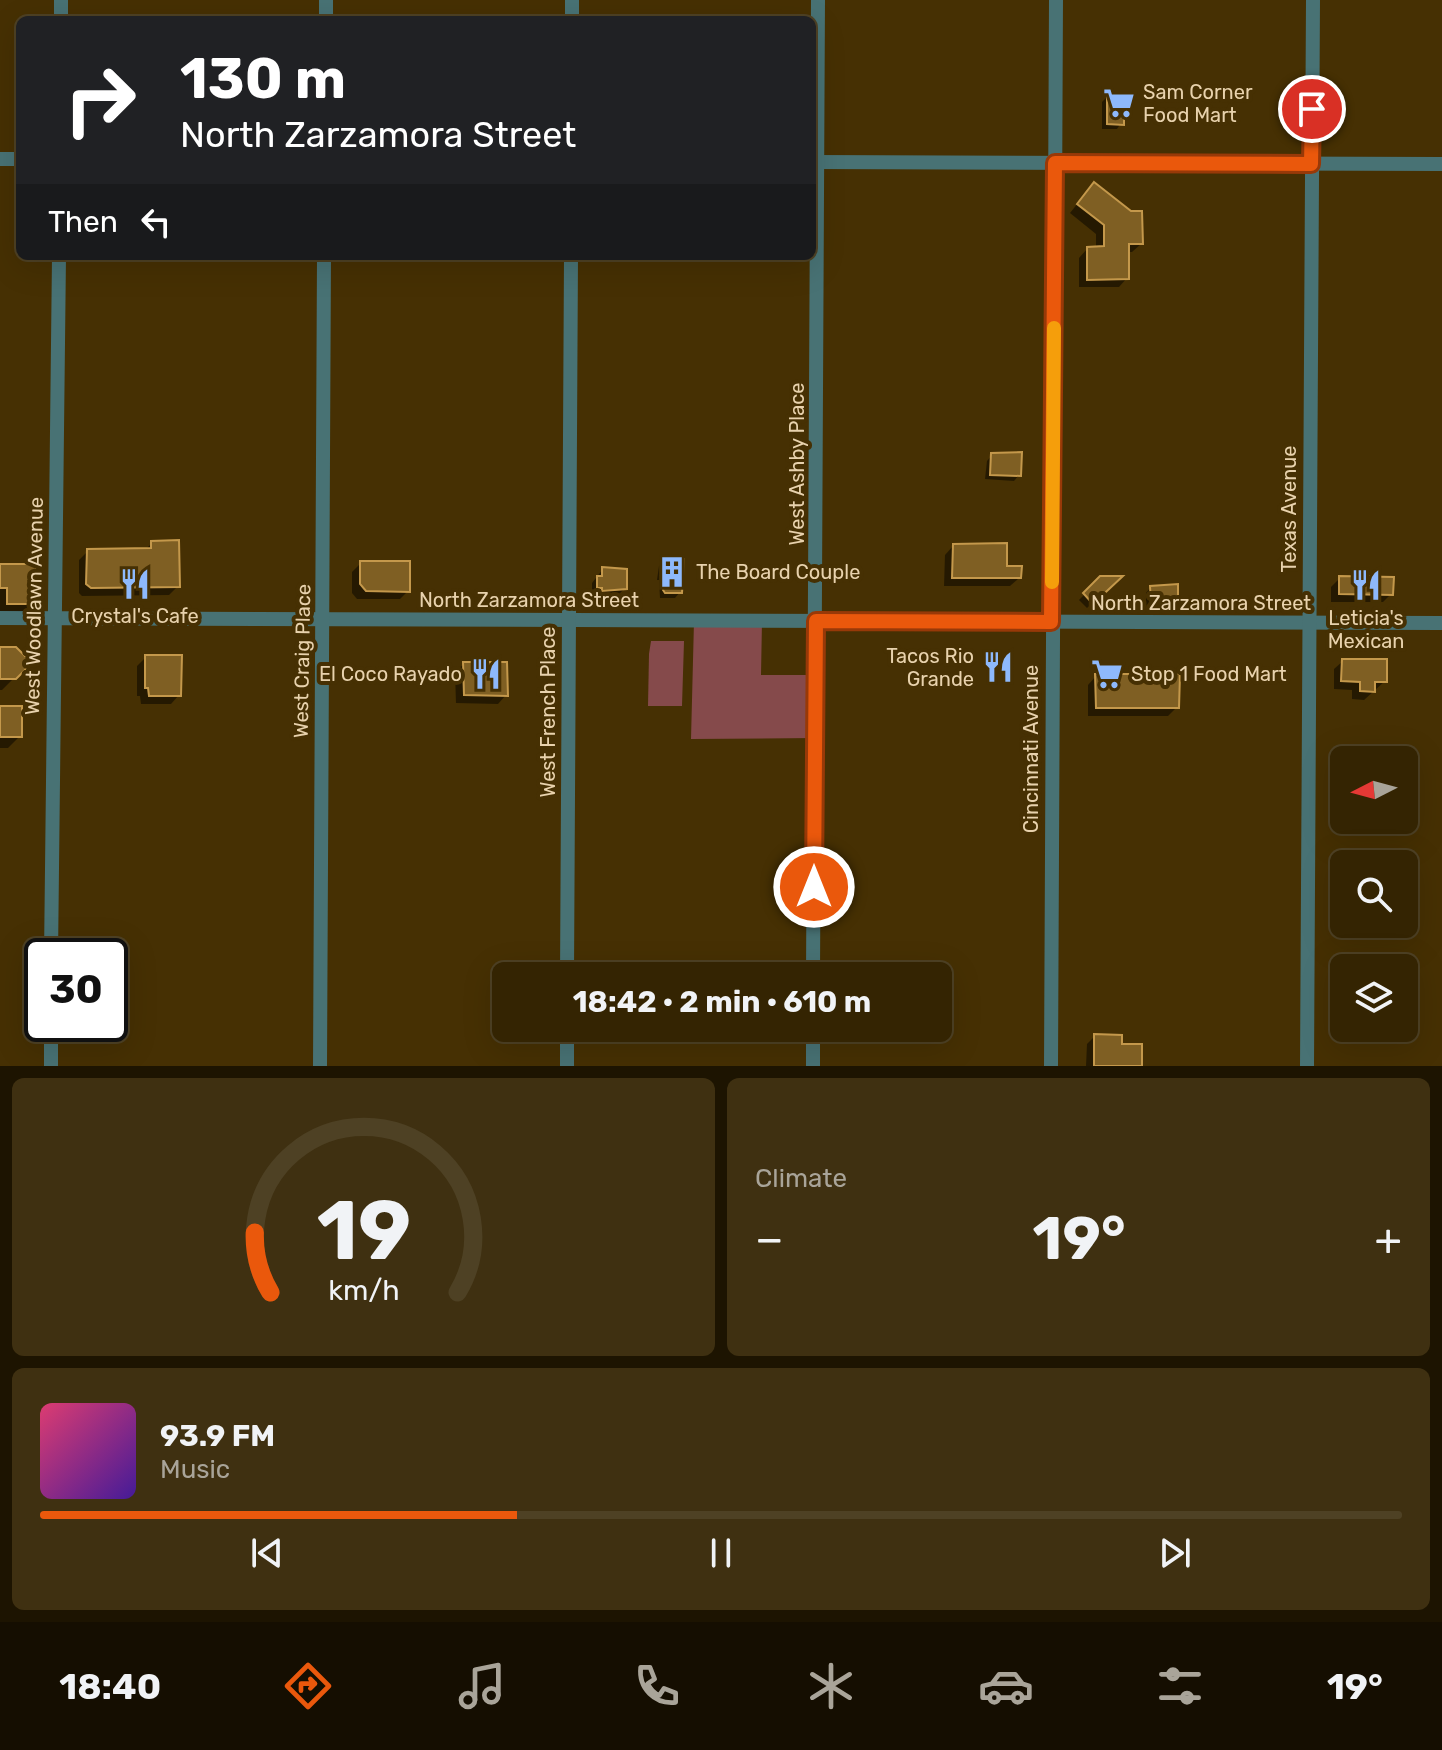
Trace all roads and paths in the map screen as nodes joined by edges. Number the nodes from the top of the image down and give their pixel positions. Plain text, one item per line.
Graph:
1 (818, 0) edge
2 (1056, 0) edge
3 (1313, 0) edge
4 (816, 108) edge
5 (816, 162) edge
6 (1055, 163) junction
7 (1311, 164) junction
8 (1442, 164) edge
9 (59, 260) edge
10 (324, 260) edge
11 (571, 260) edge
12 (815, 260) edge
13 (0, 618) edge
14 (53, 619) junction
15 (322, 620) junction
16 (569, 620) junction
17 (816, 621) junction
18 (1051, 622) junction
19 (1308, 623) junction
20 (1442, 623) edge
21 (51, 938) edge
22 (567, 962) edge
23 (813, 962) edge
24 (51, 1042) edge
25 (567, 1042) edge
26 (813, 1042) edge
27 (51, 1066) edge
28 (320, 1066) edge
29 (567, 1066) edge
30 (813, 1066) edge
31 (1051, 1066) edge
32 (1307, 1066) edge

1 - 4 street, West Ashby Place
2 - 6 street, Cincinnati Avenue
3 - 7 street, Texas Avenue
5 - 6 street
6 - 7 street
6 - 18 street, Cincinnati Avenue
7 - 8 street
7 - 19 street, Texas Avenue
9 - 14 street, West Woodlawn Avenue
10 - 15 street, West Craig Place
11 - 16 street, West French Place
12 - 17 street, West Ashby Place
13 - 14 street, North Zarzamora Street
14 - 15 street, North Zarzamora Street
14 - 21 street, West Woodlawn Avenue
15 - 16 street, North Zarzamora Street
15 - 28 street, West Craig Place
16 - 17 street, North Zarzamora Street
16 - 22 street, West French Place
17 - 18 street, North Zarzamora Street
17 - 23 street, West Ashby Place
18 - 19 street, North Zarzamora Street
18 - 31 street, Cincinnati Avenue
19 - 20 street, North Zarzamora Street
19 - 32 street, Texas Avenue
24 - 27 street
25 - 29 street
26 - 30 street

